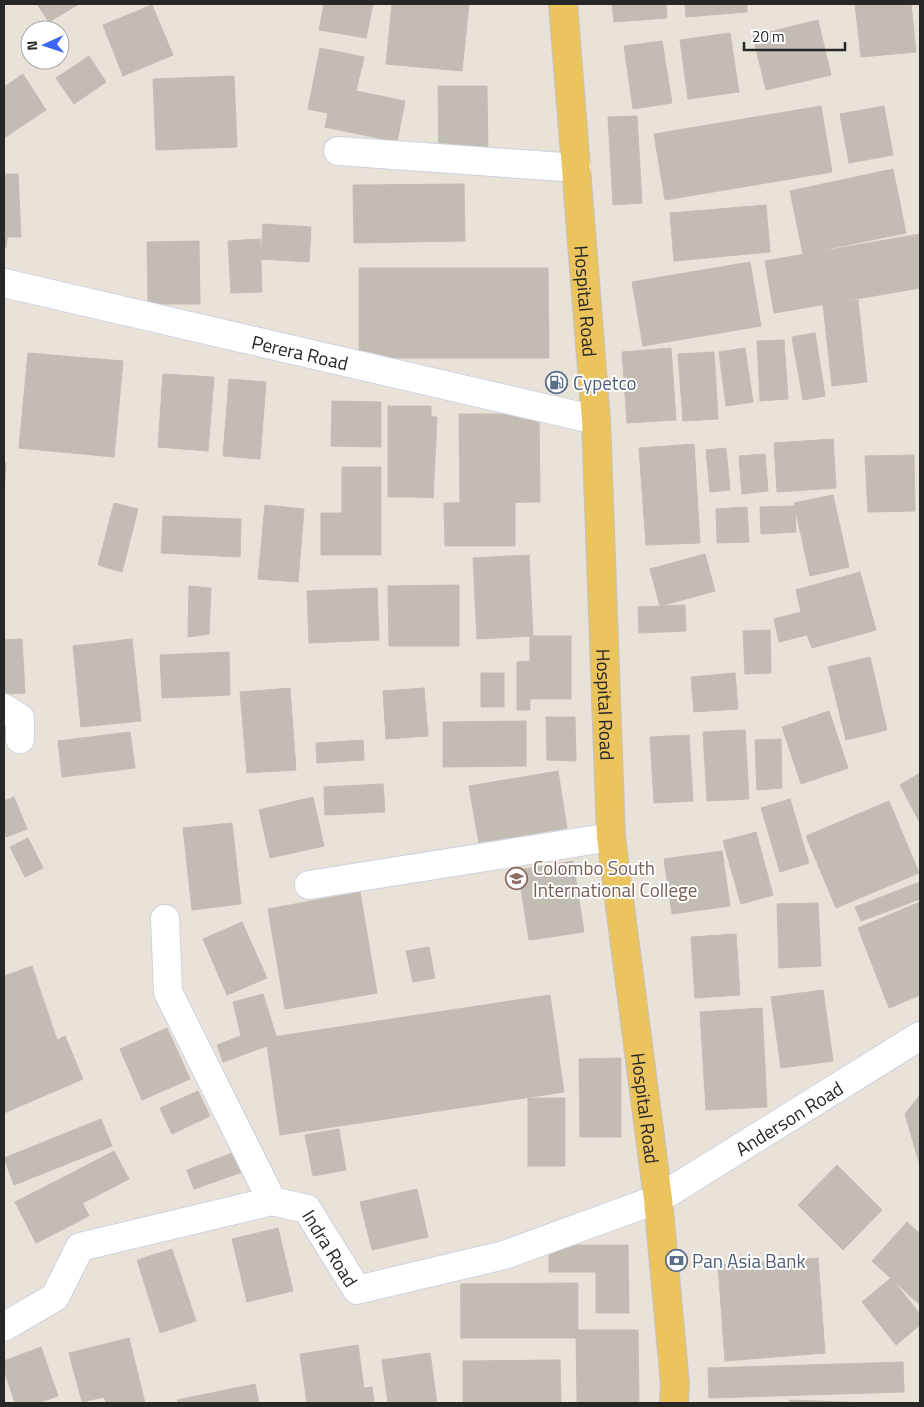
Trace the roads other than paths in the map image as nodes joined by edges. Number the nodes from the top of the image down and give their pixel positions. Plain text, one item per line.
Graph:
1 (563, 4) edge
2 (338, 151) dead end
3 (577, 168) junction
4 (4, 283) edge
5 (596, 420) junction
6 (4, 708) edge
7 (20, 739) dead end
8 (611, 837) junction
9 (309, 884) dead end
10 (164, 919) dead end
11 (920, 1036) edge
12 (658, 1199) junction
13 (272, 1201) junction
14 (4, 1327) edge
15 (674, 1403) edge

1 - 3 main road, Hospital Road
2 - 3 street
3 - 5 main road, Hospital Road
4 - 5 street, Perera Road
5 - 8 main road, Hospital Road
6 - 7 street
8 - 9 street
8 - 12 main road, Hospital Road
10 - 13 street
11 - 12 street, Anderson Road
12 - 13 street, Indra Road
12 - 15 main road, Hospital Road
13 - 14 street, Indra Road

